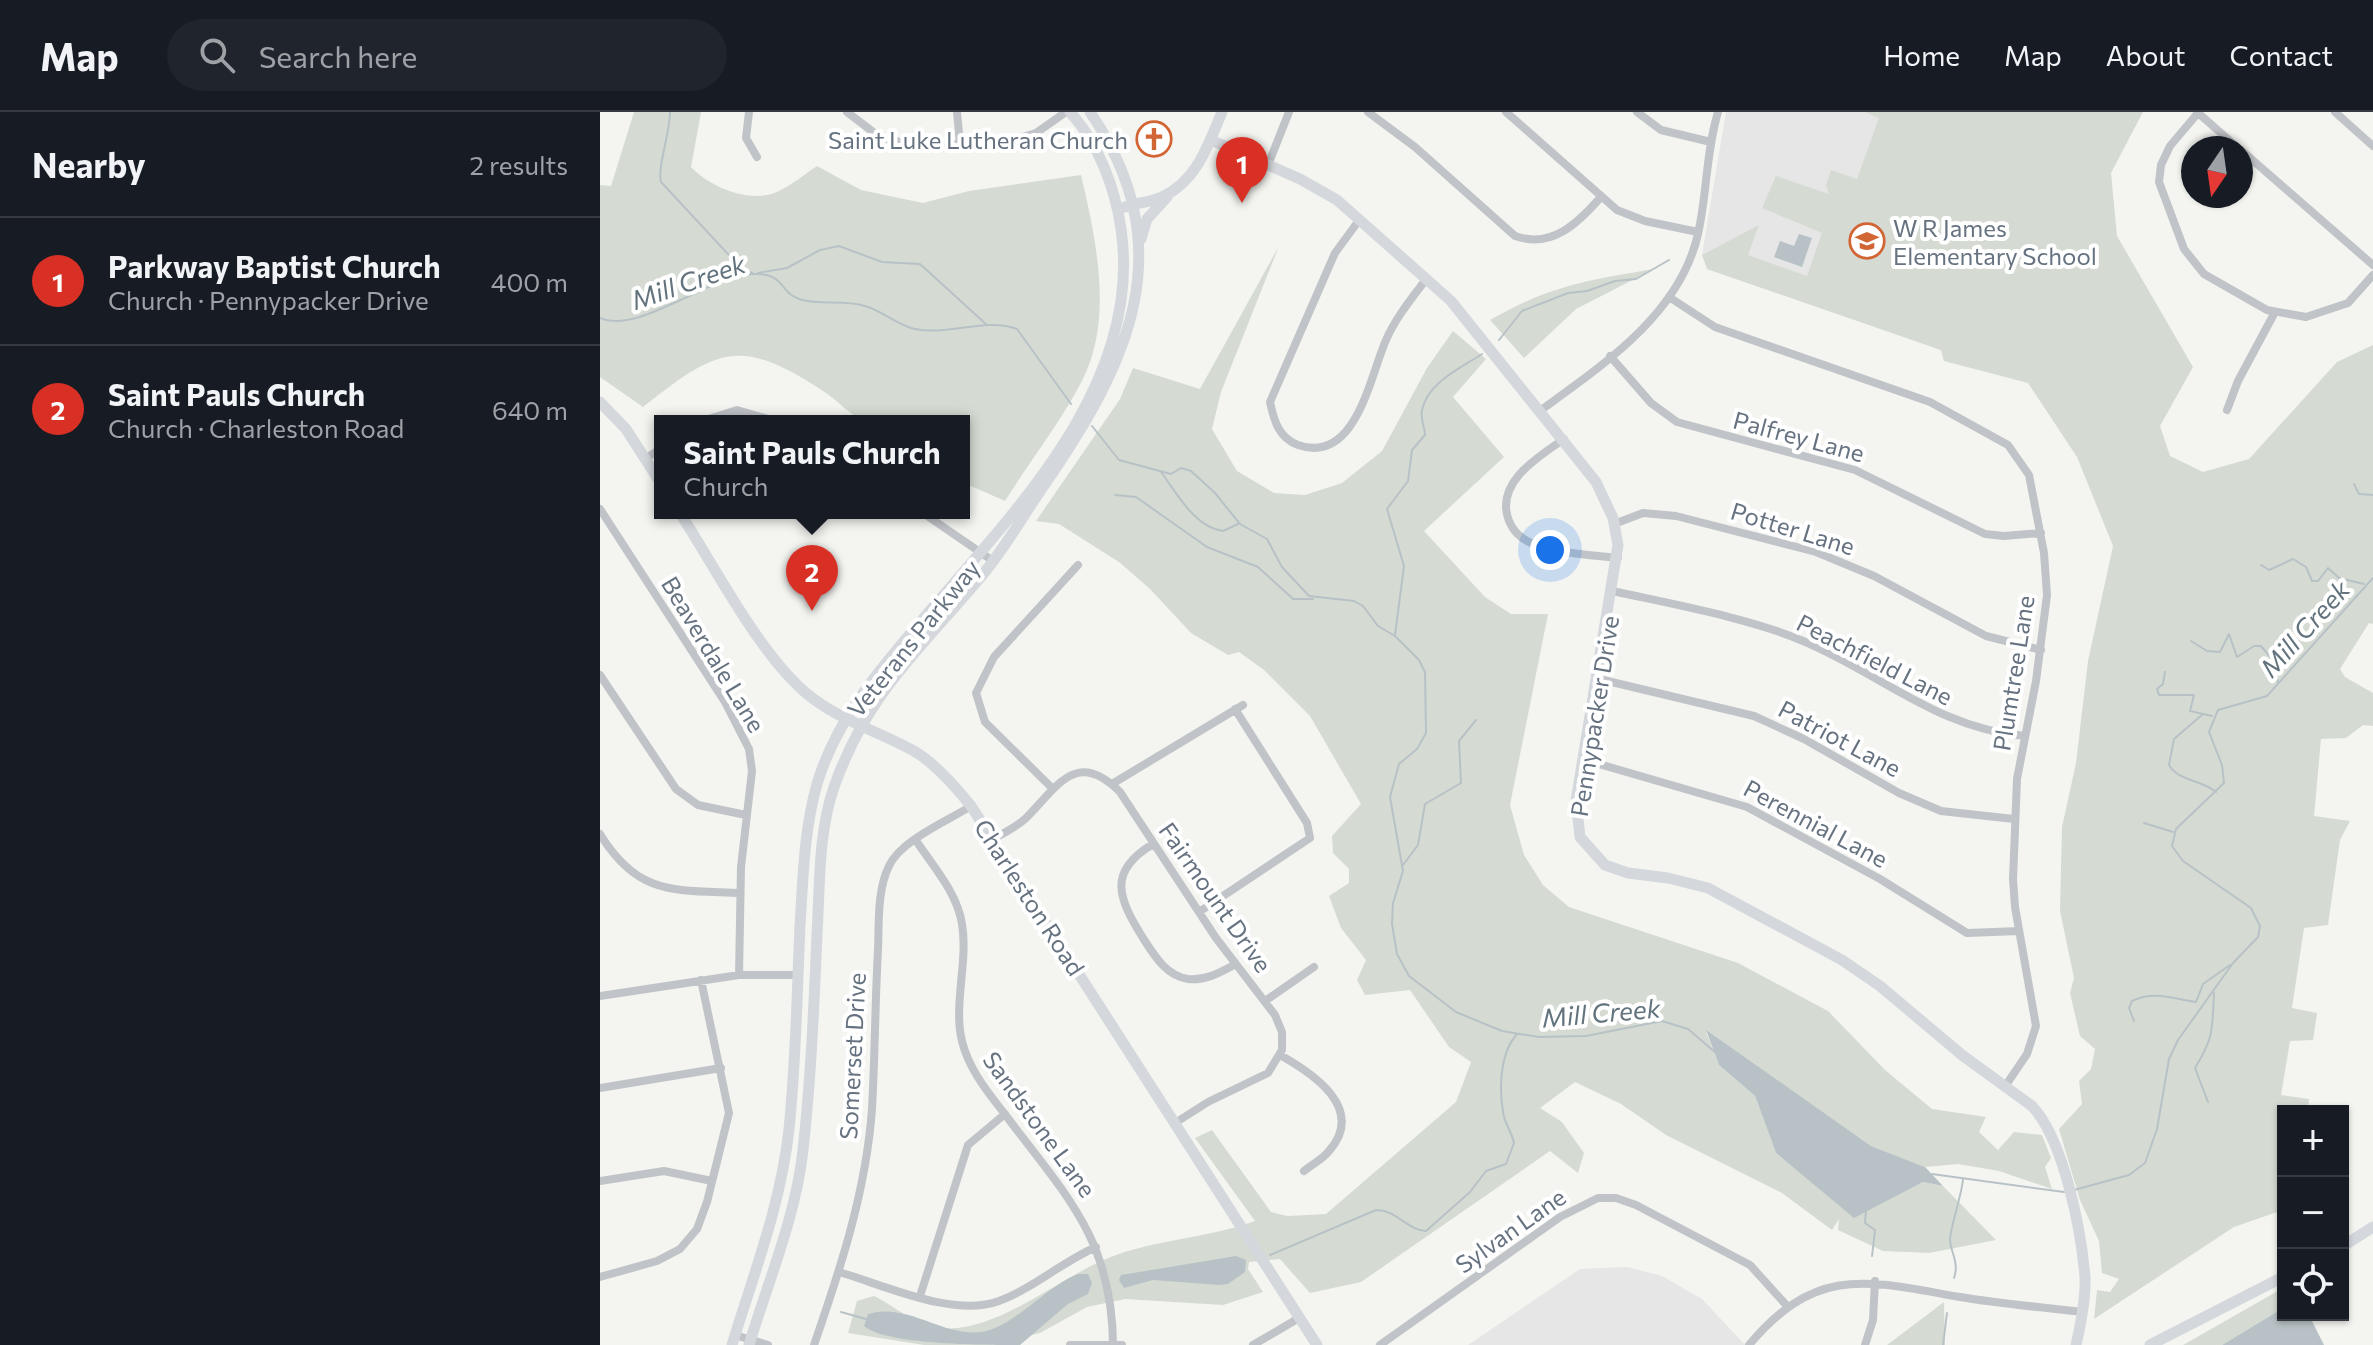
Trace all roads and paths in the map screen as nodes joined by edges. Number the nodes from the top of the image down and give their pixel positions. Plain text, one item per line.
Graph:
1 (749, 112) edge
2 (847, 112) edge
3 (957, 112) edge
4 (1068, 112) edge
5 (1090, 112) edge
6 (1222, 112) edge
7 (1289, 112) edge
8 (1368, 112) edge
9 (1506, 112) edge
10 (1637, 112) edge
11 (1718, 112) edge
12 (2197, 112) edge
13 (2335, 112) edge
14 (2225, 136) edge
15 (1211, 140) junction
16 (1711, 142) junction
17 (960, 144) junction
18 (2373, 146) edge
19 (757, 157) dead end
20 (2253, 160) edge
21 (1268, 165) junction
22 (1171, 192) junction
23 (1600, 198) junction
24 (1132, 205) junction
25 (1117, 210) junction
26 (1360, 219) junction
27 (1698, 232) junction
28 (1138, 251) junction
29 (2373, 265) edge
30 (2373, 275) edge
31 (1427, 278) junction
32 (1669, 297) junction
33 (2275, 312) junction
34 (1610, 356) junction
35 (600, 402) edge
36 (1541, 410) junction
37 (2227, 410) dead end
38 (721, 415) edge
39 (754, 415) edge
40 (1564, 439) junction
41 (654, 453) edge
42 (645, 459) junction
43 (654, 473) edge
44 (600, 509) edge
45 (684, 519) edge
46 (932, 519) edge
47 (1614, 524) junction
48 (2041, 533) junction
49 (982, 552) junction
50 (1618, 558) junction
51 (993, 561) junction
52 (1078, 565) dead end
53 (1613, 591) junction
54 (2041, 650) junction
55 (600, 675) edge
56 (1599, 679) junction
57 (846, 718) junction
58 (861, 726) junction
59 (2025, 736) junction
60 (1585, 760) junction
61 (1112, 784) junction
62 (1051, 787) junction
63 (971, 806) junction
64 (746, 815) junction
65 (2014, 819) junction
66 (600, 834) edge
67 (915, 839) junction
68 (993, 839) junction
69 (1153, 844) junction
70 (740, 893) junction
71 (1199, 912) junction
72 (2019, 931) junction
73 (1236, 964) junction
74 (1314, 967) dead end
75 (739, 975) junction
76 (798, 975) junction
77 (701, 980) junction
78 (600, 996) edge
79 (1265, 1001) junction
80 (1280, 1055) junction
81 (721, 1068) junction
82 (2006, 1085) junction
83 (600, 1088) edge
84 (1005, 1114) junction
85 (1175, 1123) junction
86 (1304, 1171) dead end
87 (600, 1181) edge
88 (712, 1181) junction
89 (2373, 1227) edge
90 (2349, 1242) edge
91 (1096, 1247) junction
92 (839, 1272) junction
93 (600, 1277) edge
94 (2277, 1280) edge
95 (1875, 1281) junction
96 (920, 1296) junction
97 (1788, 1307) junction
98 (2082, 1312) junction
99 (1299, 1318) junction
100 (734, 1340) edge
101 (749, 1342) edge
102 (1113, 1344) edge
103 (768, 1345) edge
104 (814, 1345) edge
105 (1070, 1345) edge
106 (1122, 1345) edge
107 (1253, 1345) edge
108 (1317, 1345) edge
109 (1380, 1345) edge
110 (1749, 1345) edge
111 (1865, 1345) edge
112 (2076, 1345) edge
113 (2150, 1345) edge

1 - 19 street
2 - 17 street
3 - 17 street
4 - 17 street
4 - 25 street, Veterans Parkway
5 - 24 street, Veterans Parkway
6 - 15 street
7 - 21 street
8 - 23 street
9 - 23 street
10 - 16 street
11 - 16 street
12 - 14 street
12 - 33 street
13 - 18 street
15 - 21 street, Pennypacker Drive
15 - 22 street
16 - 27 street
20 - 29 street
21 - 26 street, Pennypacker Drive
22 - 24 street
22 - 28 street
23 - 27 street
24 - 25 street
24 - 28 street, Veterans Parkway
25 - 49 street, Veterans Parkway
26 - 31 street, Pennypacker Drive
26 - 31 street
27 - 32 street
28 - 51 street, Veterans Parkway
30 - 33 street
31 - 36 street, Pennypacker Drive
32 - 34 street
32 - 48 street, Plumtree Lane
33 - 37 street
34 - 36 street
34 - 48 street, Palfrey Lane
35 - 42 street
36 - 40 street, Pennypacker Drive
38 - 39 street
40 - 47 street, Pennypacker Drive
40 - 50 street
41 - 42 street
42 - 43 street
44 - 64 street, Beaverdale Lane
45 - 57 street, Charleston Road
46 - 49 street
47 - 50 street, Pennypacker Drive
47 - 54 street, Potter Lane
48 - 54 street, Plumtree Lane
49 - 51 street
49 - 57 street, Veterans Parkway
50 - 53 street, Pennypacker Drive
51 - 58 street, Veterans Parkway
52 - 62 street
53 - 56 street, Pennypacker Drive
53 - 59 street, Peachfield Lane
54 - 59 street, Plumtree Lane
55 - 64 street
56 - 60 street, Pennypacker Drive
56 - 65 street, Patriot Lane
57 - 58 street, Charleston Road
57 - 76 street, Veterans Parkway
58 - 63 street, Charleston Road
58 - 101 street, Veterans Parkway
59 - 65 street, Plumtree Lane
60 - 72 street, Perennial Lane
60 - 82 street, Pennypacker Drive
61 - 62 street
61 - 69 street, Fairmount Drive
61 - 71 street
62 - 68 street
63 - 67 street, Somerset Drive
63 - 68 street, Charleston Road
64 - 70 street, Beaverdale Lane
65 - 72 street, Plumtree Lane
66 - 70 street
67 - 84 street, Sandstone Lane
67 - 92 street, Somerset Drive
68 - 85 street, Charleston Road
69 - 71 street, Fairmount Drive
69 - 73 street
70 - 75 street, Beaverdale Lane
71 - 73 street, Fairmount Drive
72 - 82 street, Plumtree Lane
73 - 79 street, Fairmount Drive
74 - 79 street
75 - 76 street
75 - 77 street
76 - 100 street, Veterans Parkway
77 - 78 street
77 - 81 street
79 - 80 street, Fairmount Drive
80 - 85 street
80 - 86 street
81 - 83 street
81 - 88 street
82 - 98 street, Pennypacker Drive
84 - 91 street, Sandstone Lane
84 - 96 street
85 - 99 street, Charleston Road
87 - 88 street
88 - 93 street
89 - 90 street
91 - 96 street
91 - 102 street, Sandstone Lane
92 - 96 street
92 - 104 street, Somerset Drive
94 - 113 street
95 - 97 street
95 - 98 street
95 - 111 street
97 - 109 street, Sylvan Lane
97 - 110 street
98 - 112 street, Pennypacker Drive
99 - 107 street
99 - 108 street, Charleston Road
100 - 101 street
101 - 103 street
102 - 105 street
102 - 106 street

